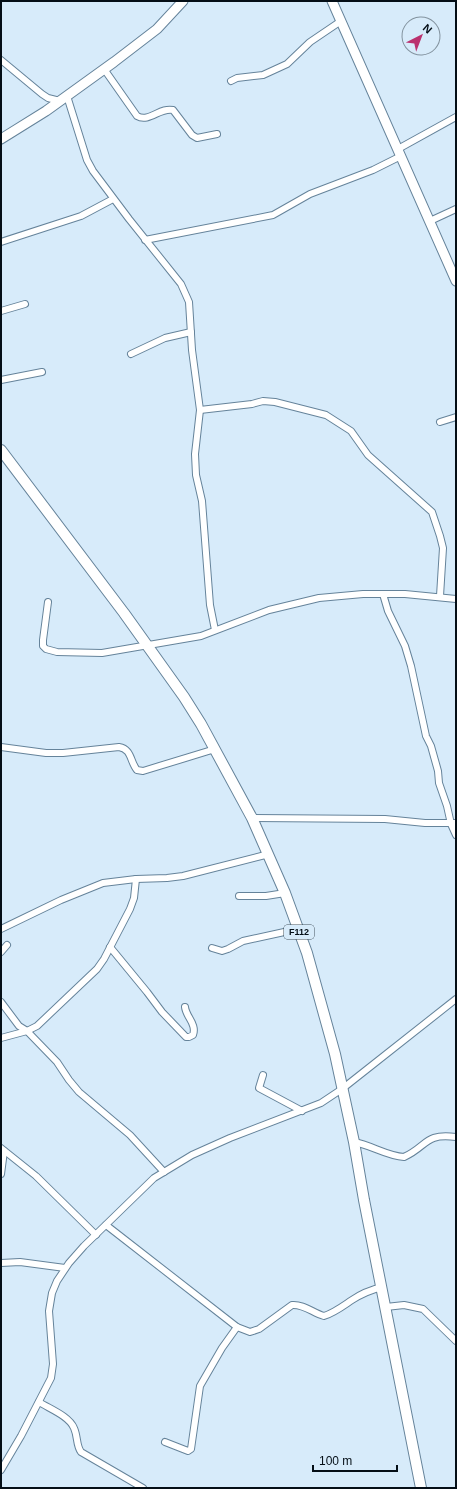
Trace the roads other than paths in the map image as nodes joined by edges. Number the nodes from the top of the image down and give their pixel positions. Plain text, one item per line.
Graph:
1 (183, 1) edge
2 (332, 1) edge
3 (341, 21) junction
4 (1, 60) edge
5 (104, 69) junction
6 (231, 80) dead end
7 (64, 98) junction
8 (456, 117) edge
9 (217, 134) dead end
10 (1, 139) edge
11 (399, 152) junction
12 (113, 199) junction
13 (456, 209) edge
14 (430, 221) junction
15 (145, 240) junction
16 (1, 242) edge
17 (454, 270) edge
18 (456, 281) edge
19 (25, 304) dead end
20 (1, 311) edge
21 (191, 332) junction
22 (131, 354) dead end
23 (42, 372) dead end
24 (1, 380) edge
25 (200, 410) junction
26 (456, 417) edge
27 (440, 422) dead end
28 (1, 450) edge
29 (383, 594) junction
30 (440, 596) junction
31 (456, 599) edge
32 (48, 602) dead end
33 (215, 630) junction
34 (148, 646) junction
35 (1, 747) edge
36 (215, 749) junction
37 (252, 818) junction
38 (453, 824) edge
39 (456, 835) edge
40 (269, 854) junction
41 (136, 879) junction
42 (285, 893) junction
43 (239, 896) dead end
44 (1, 929) edge
45 (298, 929) junction
46 (7, 945) dead end
47 (110, 947) junction
48 (212, 948) dead end
49 (1, 952) edge
50 (456, 999) edge
51 (1, 1002) edge
52 (184, 1007) dead end
53 (27, 1031) junction
54 (1, 1038) edge
55 (263, 1075) dead end
56 (342, 1089) junction
57 (302, 1111) junction
58 (456, 1137) edge
59 (354, 1142) junction
60 (2, 1150) edge
61 (164, 1172) junction
62 (1, 1174) edge
63 (106, 1225) junction
64 (96, 1235) junction
65 (1, 1263) edge
66 (65, 1268) junction
67 (382, 1287) junction
68 (386, 1307) junction
69 (237, 1327) junction
70 (456, 1341) edge
71 (38, 1402) junction
72 (165, 1442) dead end
73 (1, 1470) edge
74 (143, 1488) edge
75 (421, 1488) edge

1 - 5 main road
2 - 3 main road
3 - 6 street
3 - 11 main road
4 - 7 street
5 - 7 main road
5 - 9 street
7 - 10 main road
7 - 12 street
8 - 11 street
11 - 14 main road
11 - 15 street
12 - 15 street
12 - 16 street
13 - 14 street
14 - 17 main road
15 - 21 street
17 - 18 main road
19 - 20 street
21 - 22 street
21 - 25 street
23 - 24 street
25 - 30 street
25 - 33 street
26 - 27 street
28 - 34 main road, F112
29 - 30 street
29 - 33 street
29 - 38 street
30 - 31 street
32 - 34 street
33 - 34 street
34 - 36 main road, F112
35 - 36 street
36 - 37 main road, F112
37 - 38 street
37 - 40 main road, F112
38 - 39 street
40 - 41 street
40 - 42 main road, F112
41 - 44 street
41 - 47 street
42 - 43 street
42 - 45 main road, F112
45 - 48 street
45 - 56 main road, F112
46 - 49 street
47 - 52 street
47 - 53 street
50 - 56 street
51 - 53 street
53 - 54 street
53 - 61 street
55 - 57 street
56 - 57 street
56 - 59 main road, F112
57 - 61 street
58 - 59 street
59 - 67 main road, F112
60 - 62 street
60 - 64 street
61 - 63 street
63 - 64 street
63 - 69 street
64 - 66 street
65 - 66 street
66 - 71 street
67 - 68 main road, F112
67 - 69 street
68 - 70 street
68 - 75 main road, F112
69 - 72 street
71 - 73 street
71 - 74 street

